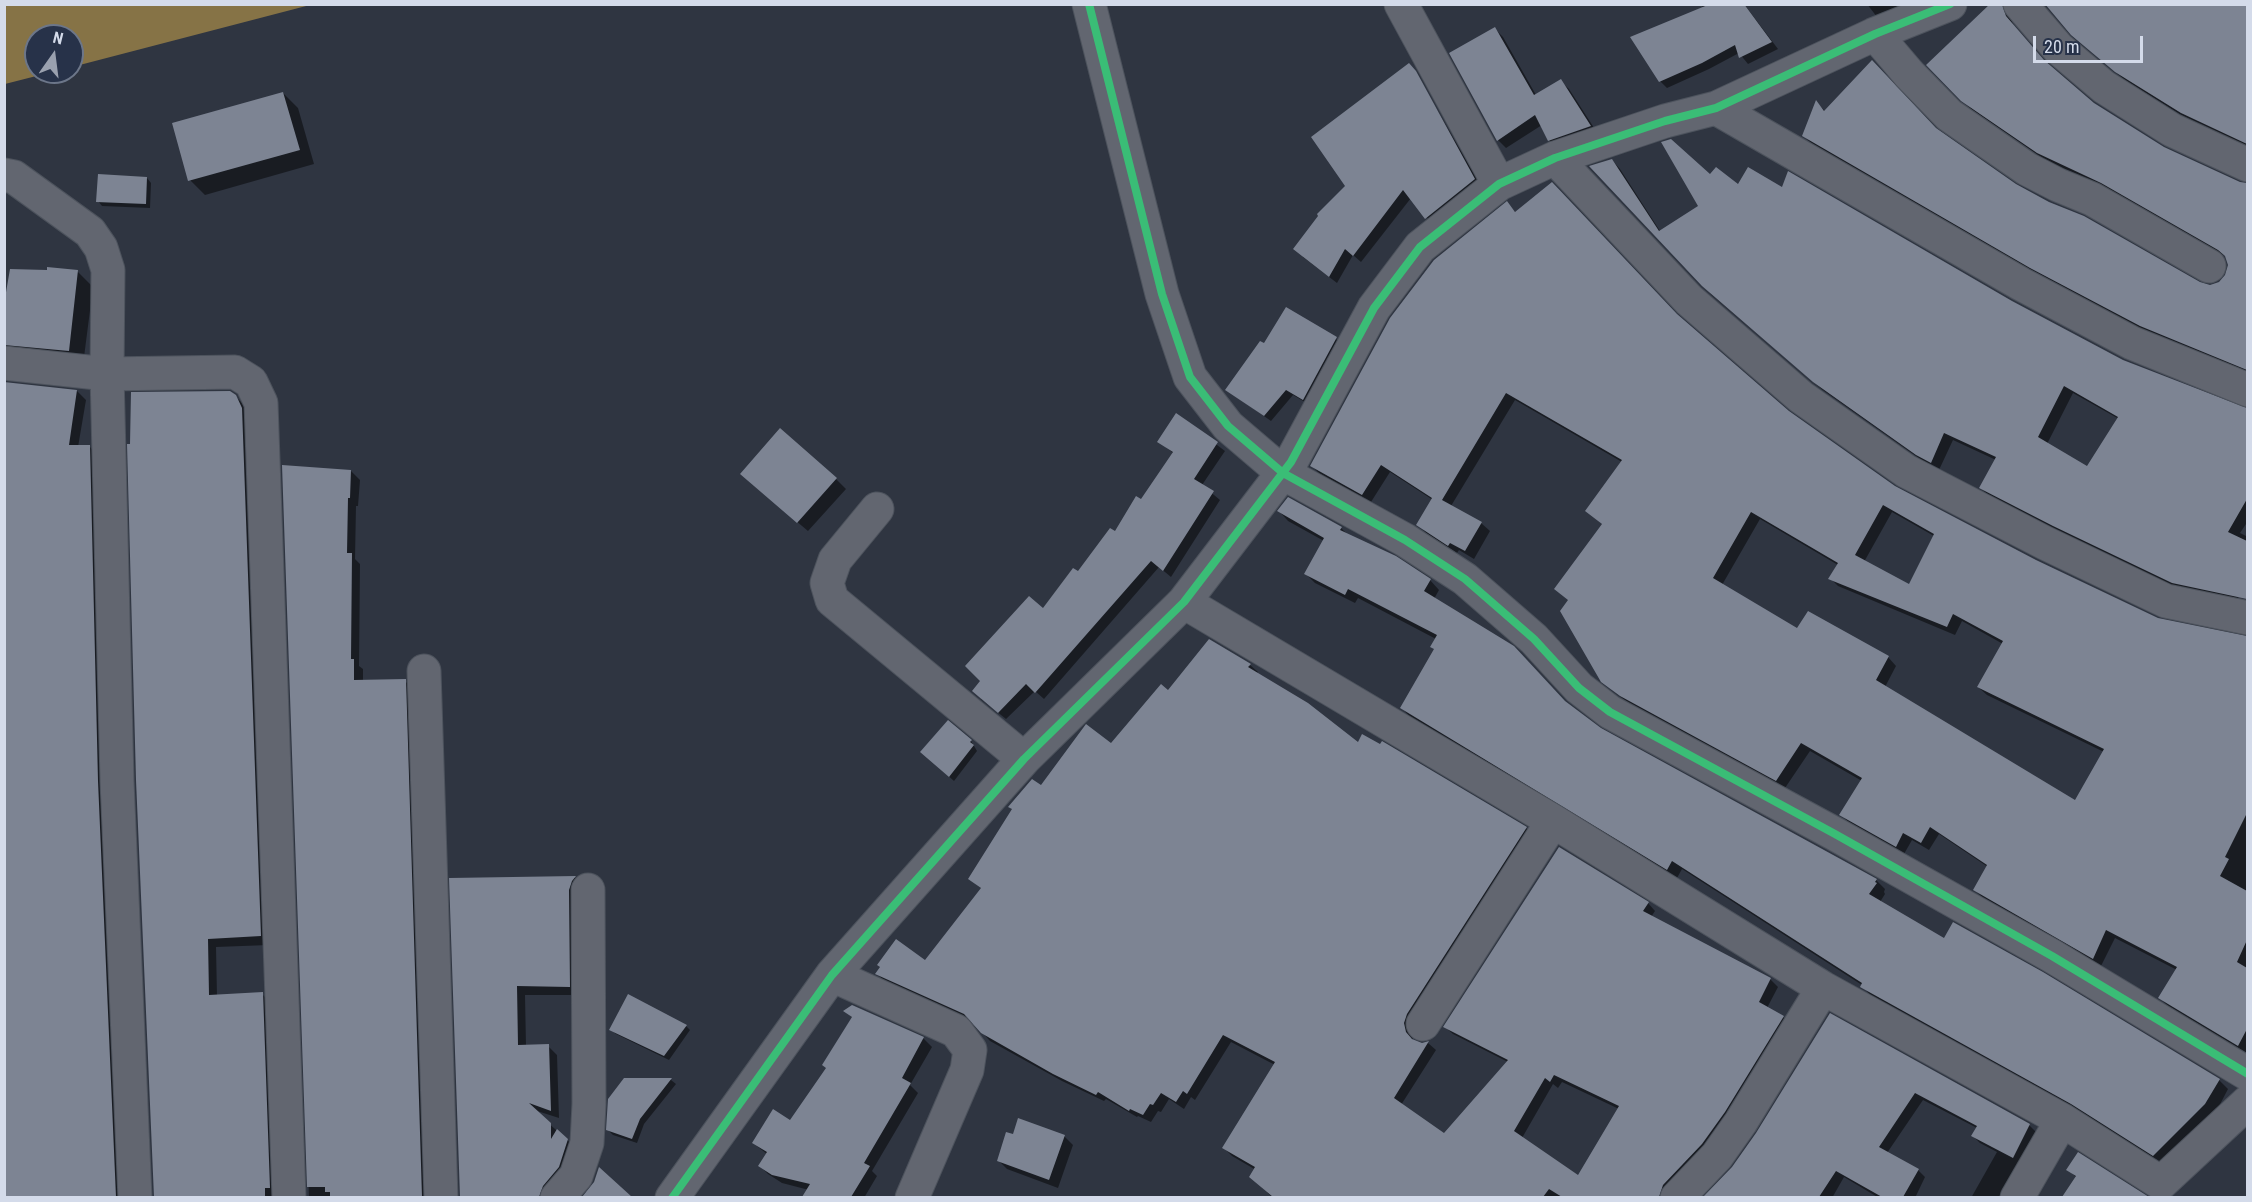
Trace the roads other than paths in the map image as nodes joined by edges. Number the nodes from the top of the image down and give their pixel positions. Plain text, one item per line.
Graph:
1 (1089, 4) edge
2 (1401, 4) edge
3 (1950, 4) edge
4 (2020, 4) edge
5 (1875, 34) junction
6 (1716, 108) junction
7 (1556, 158) junction
8 (2247, 165) edge
9 (4, 175) edge
10 (1499, 184) junction
11 (2209, 266) dead end
12 (4, 363) edge
13 (107, 374) junction
14 (2247, 390) edge
15 (1282, 473) junction
16 (877, 509) dead end
17 (1184, 602) junction
18 (2247, 618) edge
19 (424, 671) dead end
20 (1024, 759) junction
21 (1553, 821) junction
22 (588, 890) dead end
23 (832, 975) junction
24 (1823, 988) junction
25 (1423, 1024) dead end
26 (2247, 1074) edge
27 (2247, 1102) edge
28 (2062, 1120) junction
29 (135, 1197) edge
30 (289, 1197) edge
31 (441, 1197) edge
32 (557, 1197) edge
33 (672, 1197) edge
34 (912, 1197) edge
35 (1677, 1197) edge
36 (2017, 1197) edge

1 - 15 street
2 - 10 street
3 - 5 street
4 - 8 street
5 - 6 street
5 - 11 street
6 - 7 street
6 - 14 street
7 - 10 street
7 - 18 street
9 - 13 street
10 - 15 street
12 - 13 street
13 - 29 street
13 - 30 street
15 - 17 street
15 - 26 street
16 - 20 street
17 - 20 street
17 - 21 street
19 - 31 street
20 - 23 street
21 - 24 street
21 - 25 street
22 - 32 street
23 - 33 street
23 - 34 street
24 - 28 street
24 - 35 street
27 - 28 street
28 - 36 street

